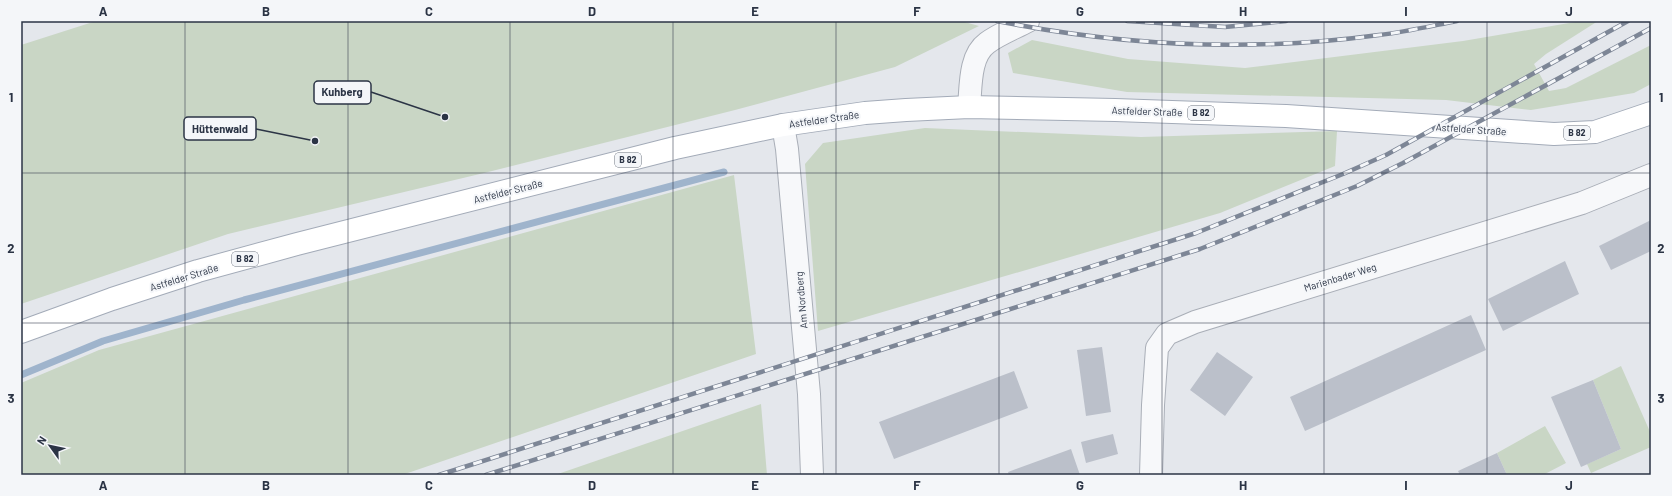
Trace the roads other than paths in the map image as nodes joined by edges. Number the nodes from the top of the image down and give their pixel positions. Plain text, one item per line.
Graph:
1 (1028, 21) edge
2 (969, 107) junction
3 (1651, 112) edge
4 (783, 125) junction
5 (1651, 175) edge
6 (21, 332) edge
7 (812, 475) edge
8 (1151, 475) edge

1 - 2 street
2 - 3 main road, Astfelder Straße / B 82
2 - 4 main road, Astfelder Straße / B 82
4 - 6 main road, Astfelder Straße / B 82
4 - 7 street, Am Nordberg
5 - 8 street, Marienbader Weg

